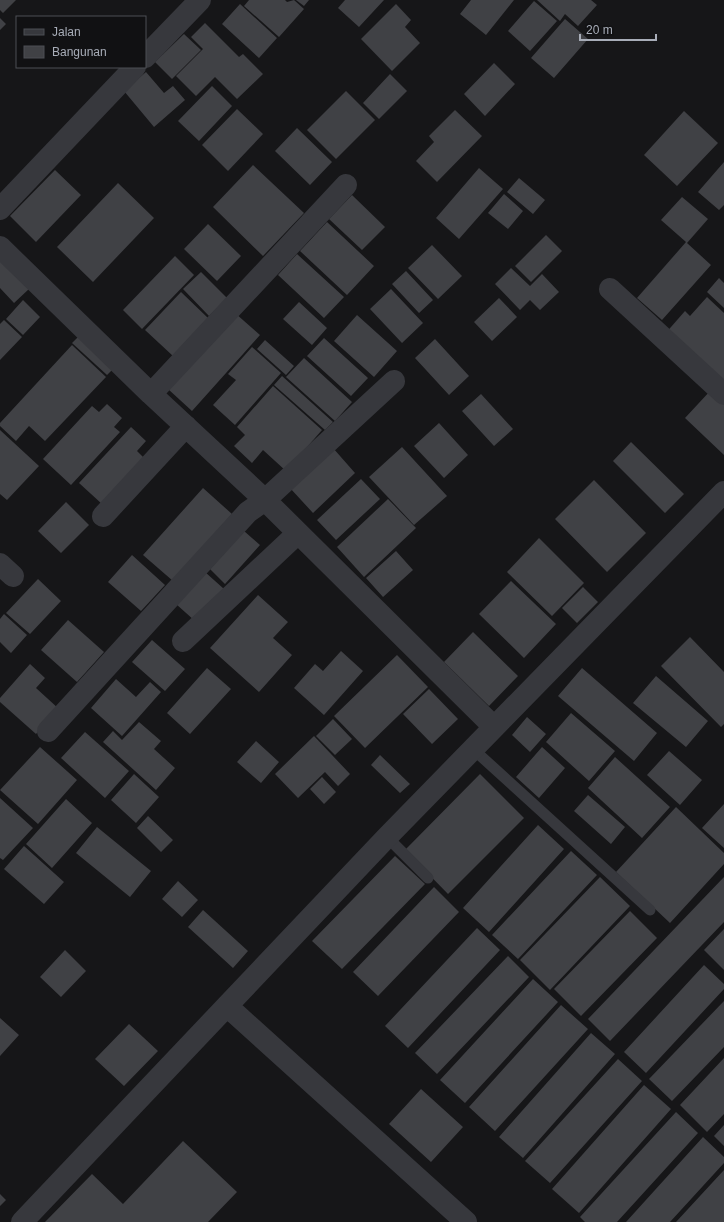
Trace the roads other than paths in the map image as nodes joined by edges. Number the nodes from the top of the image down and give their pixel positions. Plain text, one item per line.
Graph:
1 (200, 0) edge
2 (146, 56) edge
3 (134, 68) edge
4 (346, 185) dead end
5 (0, 209) edge
6 (0, 247) edge
7 (610, 289) dead end
8 (394, 382) dead end
9 (151, 394) junction
10 (724, 394) edge
11 (186, 426) junction
12 (724, 492) edge
13 (265, 500) junction
14 (103, 516) dead end
15 (298, 533) junction
16 (183, 641) dead end
17 (494, 727) junction
18 (48, 731) dead end
19 (473, 749) junction
20 (387, 837) junction
21 (428, 878) dead end
22 (650, 910) dead end
23 (227, 1006) junction
24 (22, 1222) edge
25 (466, 1222) edge

1 - 2 street
3 - 5 street
4 - 9 street
6 - 9 street
7 - 10 street
8 - 13 street
9 - 11 street
11 - 13 street
11 - 14 street
12 - 17 street
13 - 15 street
13 - 18 street
15 - 16 street
15 - 17 street
17 - 19 street
19 - 20 street
19 - 22 lane
20 - 21 lane
20 - 23 street
23 - 24 street
23 - 25 street

